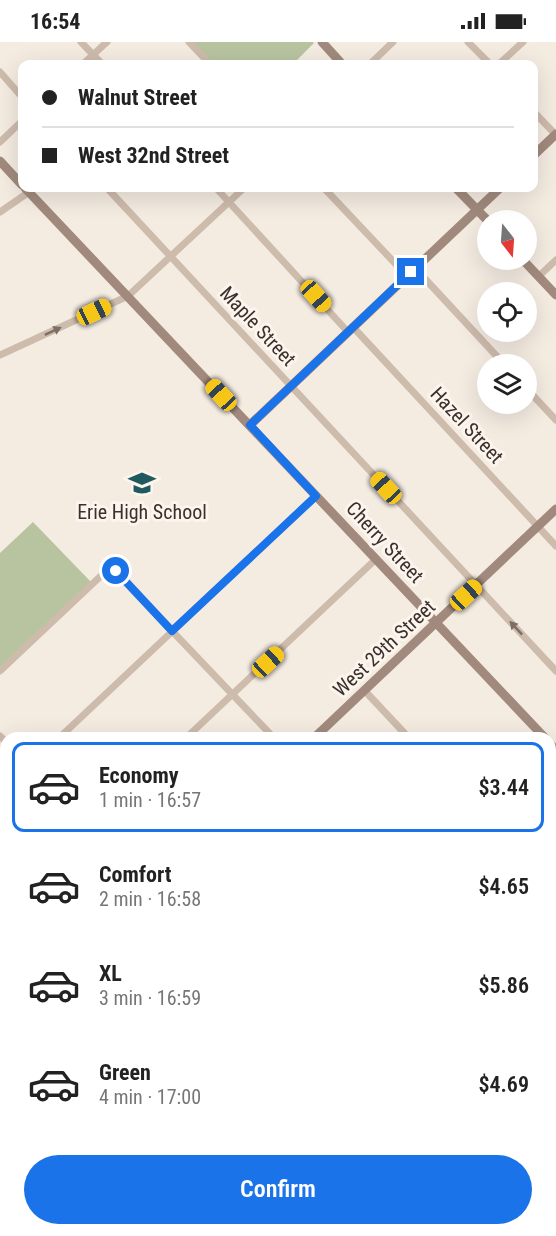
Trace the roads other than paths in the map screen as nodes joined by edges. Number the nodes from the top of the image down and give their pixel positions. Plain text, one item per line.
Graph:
1 (81, 42) edge
2 (107, 42) edge
3 (189, 42) edge
4 (322, 42) edge
5 (393, 42) edge
6 (468, 42) edge
7 (523, 42) edge
8 (93, 55) junction
9 (87, 60) edge
10 (98, 60) edge
11 (206, 60) edge
12 (338, 60) edge
13 (374, 60) edge
14 (486, 60) edge
15 (503, 60) edge
16 (0, 72) edge
17 (18, 92) edge
18 (538, 115) edge
19 (18, 125) edge
20 (556, 134) edge
21 (0, 142) edge
22 (538, 151) edge
23 (0, 161) edge
24 (18, 180) edge
25 (22, 192) edge
26 (30, 192) edge
27 (111, 192) edge
28 (220, 192) edge
29 (240, 192) edge
30 (328, 192) edge
31 (460, 192) edge
32 (496, 192) edge
33 (229, 202) junction
34 (477, 210) junction
35 (0, 212) edge
36 (171, 256) junction
37 (556, 260) edge
38 (415, 268) junction
39 (533, 270) edge
40 (407, 276) junction
41 (539, 276) junction
42 (556, 295) edge
43 (128, 296) junction
44 (351, 330) junction
45 (495, 354) edge
46 (0, 355) edge
47 (292, 386) junction
48 (537, 400) edge
49 (556, 420) edge
50 (250, 425) junction
51 (316, 496) junction
52 (556, 509) edge
53 (538, 526) junction
54 (556, 546) edge
55 (376, 559) junction
56 (476, 585) junction
57 (436, 623) junction
58 (172, 631) junction
59 (556, 671) edge
60 (0, 672) edge
61 (365, 691) junction
62 (233, 694) junction
63 (65, 732) edge
64 (192, 732) edge
65 (268, 732) edge
66 (321, 732) edge
67 (404, 732) edge
68 (539, 732) edge

1 - 8 street
2 - 8 street
3 - 11 street
4 - 12 street
5 - 13 street
6 - 14 street
7 - 15 street
8 - 9 street
8 - 10 street
16 - 17 street
18 - 20 street
19 - 21 street
20 - 22 street
23 - 24 street, Cherry Street
25 - 35 street
26 - 43 street, Cherry Street
27 - 36 street, Maple Street
28 - 33 street, Hazel Street
29 - 33 street
30 - 40 street
31 - 34 street
32 - 34 street
33 - 36 street
33 - 44 street, Hazel Street
34 - 38 street
36 - 43 street
36 - 47 street, Maple Street
37 - 41 street
38 - 40 street
38 - 45 street
39 - 41 street
40 - 44 street
41 - 42 street
46 -> 43 street
43 - 50 street, Cherry Street
44 - 47 street
44 - 53 street, Hazel Street
47 - 50 street
47 - 56 street, Maple Street
48 - 49 street
50 - 51 street, Cherry Street
51 - 55 street, Cherry Street
51 - 58 street
52 - 53 street, West 29th Street
53 - 54 street, Hazel Street
53 - 56 street, West 29th Street
55 - 57 street, Cherry Street
55 - 62 street
56 - 57 street, West 29th Street
59 -> 56 street, Maple Street
57 - 61 street, West 29th Street
57 - 68 street, Cherry Street
58 - 60 street
58 - 62 street
58 - 63 street
61 - 66 street, West 29th Street
61 - 67 street
62 - 64 street
62 - 65 street

